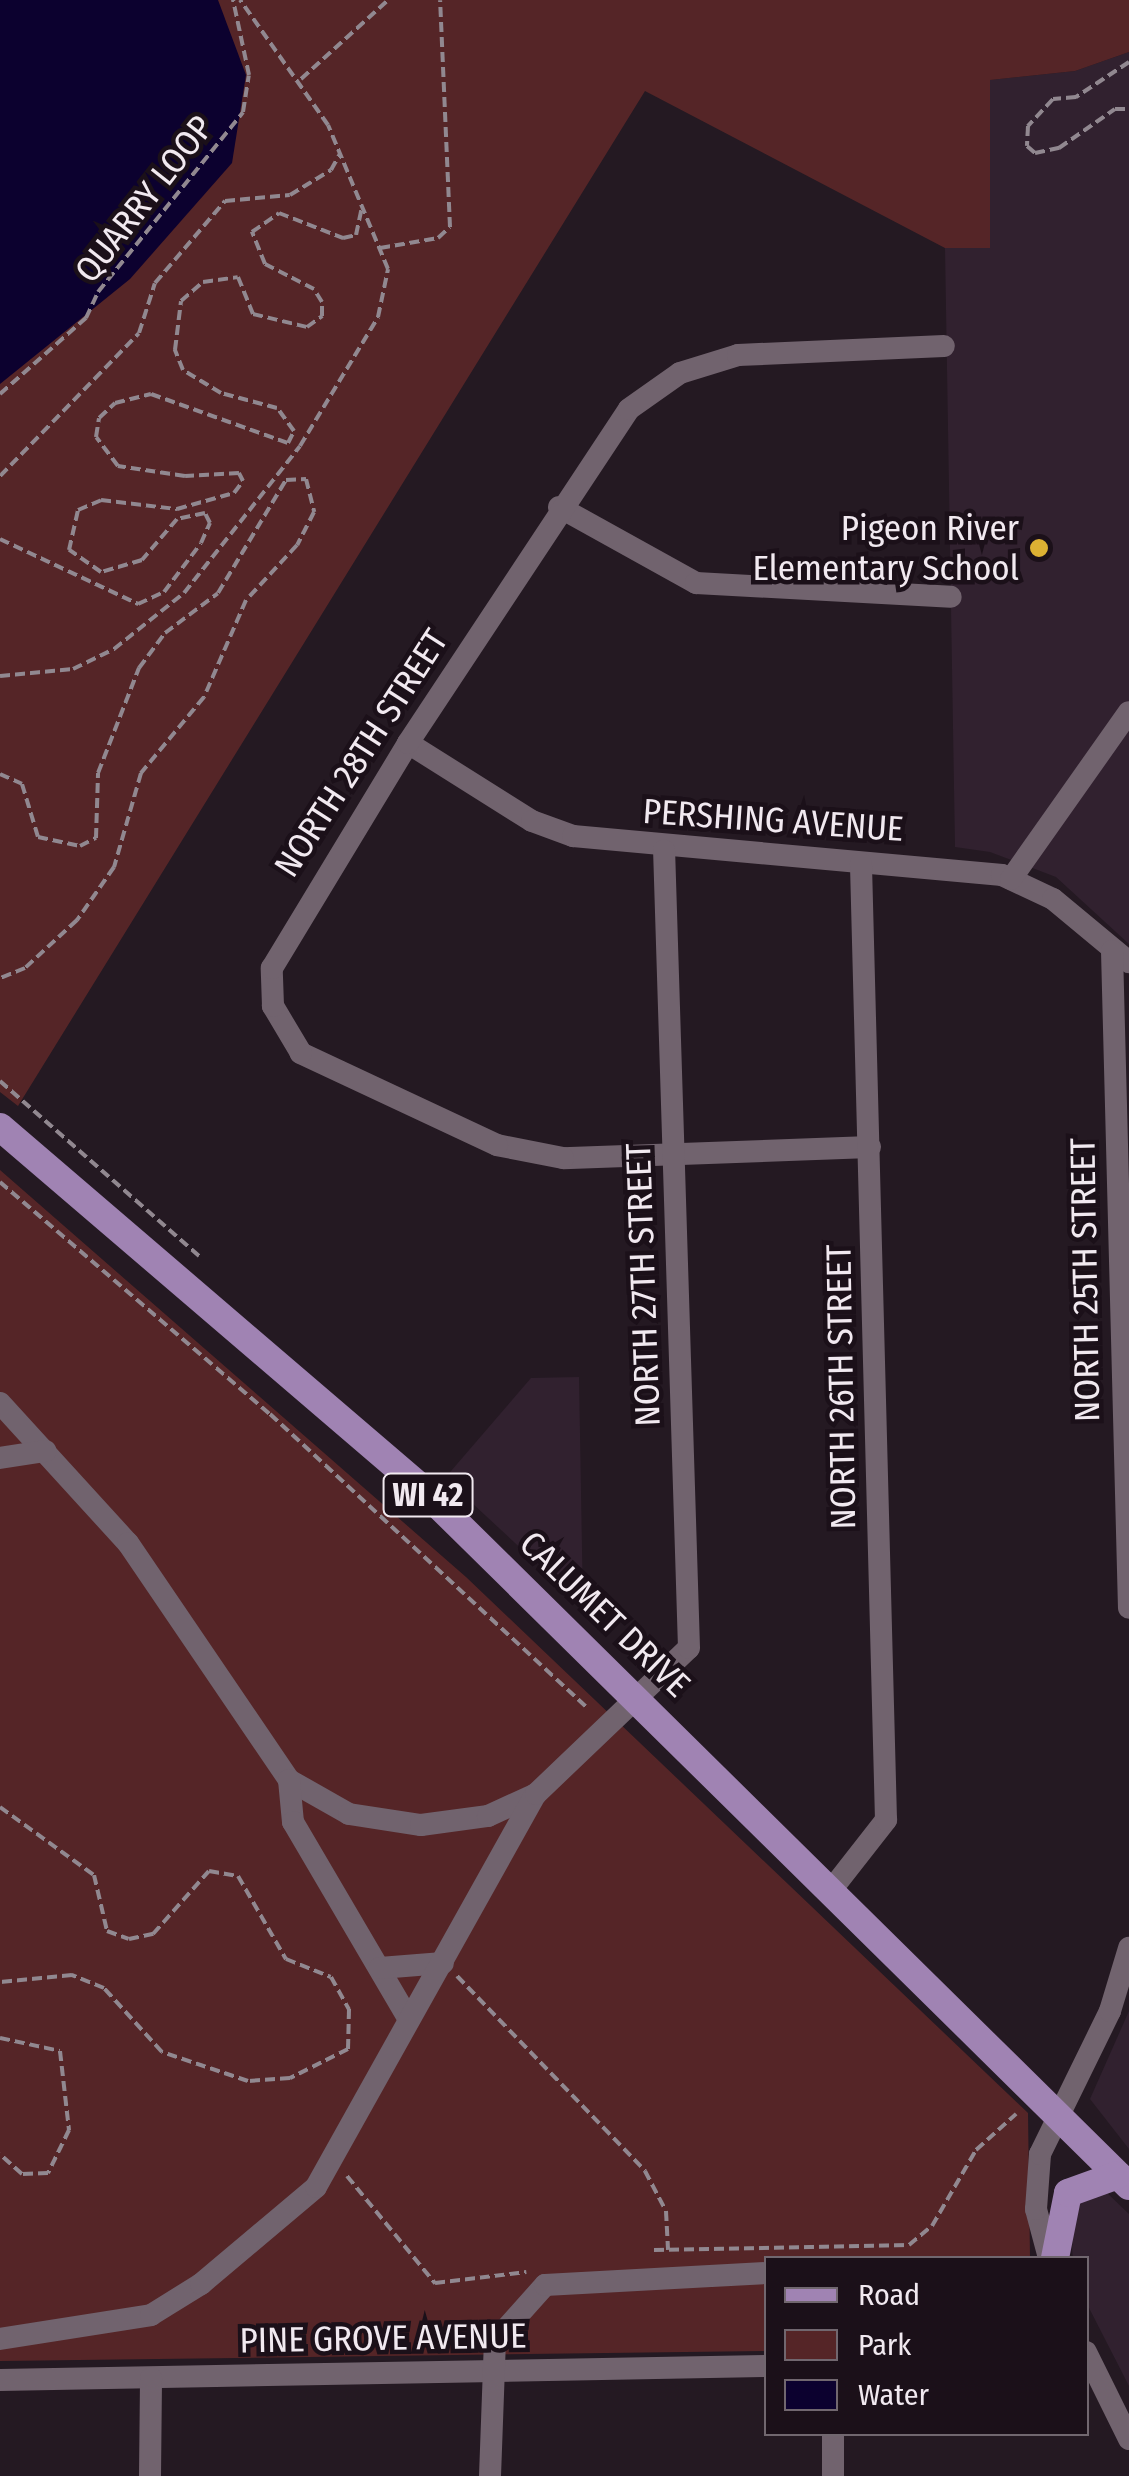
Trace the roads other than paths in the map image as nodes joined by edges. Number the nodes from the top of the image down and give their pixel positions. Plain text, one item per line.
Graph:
1 (944, 346) dead end
2 (560, 506) junction
3 (951, 598) dead end
4 (1129, 712) edge
5 (408, 743) junction
6 (664, 850) junction
7 (861, 863) junction
8 (1011, 879) junction
9 (1121, 956) edge
10 (0, 1127) edge
11 (870, 1147) junction
12 (674, 1156) junction
13 (1124, 1240) edge
14 (0, 1403) edge
15 (45, 1451) junction
16 (0, 1458) edge
17 (1127, 1498) edge
18 (1129, 1608) edge
19 (637, 1696) junction
20 (288, 1780) junction
21 (536, 1794) junction
22 (832, 1890) junction
23 (1129, 1948) edge
24 (443, 1962) junction
25 (380, 1968) junction
26 (409, 2020) junction
27 (1057, 2114) junction
28 (1124, 2180) edge
29 (1052, 2256) edge
30 (1052, 2256) edge
31 (764, 2273) edge
32 (0, 2339) edge
33 (1089, 2363) edge
34 (764, 2366) edge
35 (490, 2371) junction
36 (151, 2378) junction
37 (0, 2380) edge
38 (833, 2436) edge
39 (1129, 2439) edge
40 (150, 2476) edge
41 (490, 2476) edge
42 (833, 2476) edge

1 - 2 street, NORTH 28TH STREET
2 - 3 street
2 - 5 street, NORTH 28TH STREET
4 - 8 street
5 - 6 street, PERSHING AVENUE
5 - 12 street, NORTH 28TH STREET
6 - 7 street, PERSHING AVENUE
6 - 12 street, NORTH 27TH STREET
7 - 8 street, PERSHING AVENUE
7 - 11 street, NORTH 26TH STREET
8 - 9 street, PERSHING AVENUE
9 - 13 street, NORTH 25TH STREET
10 - 19 main road, CALUMET DRIVE / WI 42
11 - 12 street
11 - 22 street, NORTH 26TH STREET
12 - 19 street, NORTH 27TH STREET
13 - 17 street, NORTH 25TH STREET
14 - 15 street
15 - 16 street
15 - 20 street
17 - 18 street, NORTH 25TH STREET
19 - 21 street, NORTH 27TH STREET
19 - 22 main road, CALUMET DRIVE / WI 42
20 - 21 street
20 - 25 street
21 - 24 street
22 - 27 main road, CALUMET DRIVE / WI 42
23 - 27 street
24 - 25 street
24 - 26 street
25 - 26 street
26 - 32 street
27 - 28 main road, CALUMET DRIVE / WI 42
27 - 29 street
28 - 30 main road
31 - 35 street
33 - 39 street
34 - 35 street, PINE GROVE AVENUE
35 - 36 street, PINE GROVE AVENUE
35 - 41 street
36 - 37 street, PINE GROVE AVENUE
36 - 40 street
38 - 42 street

